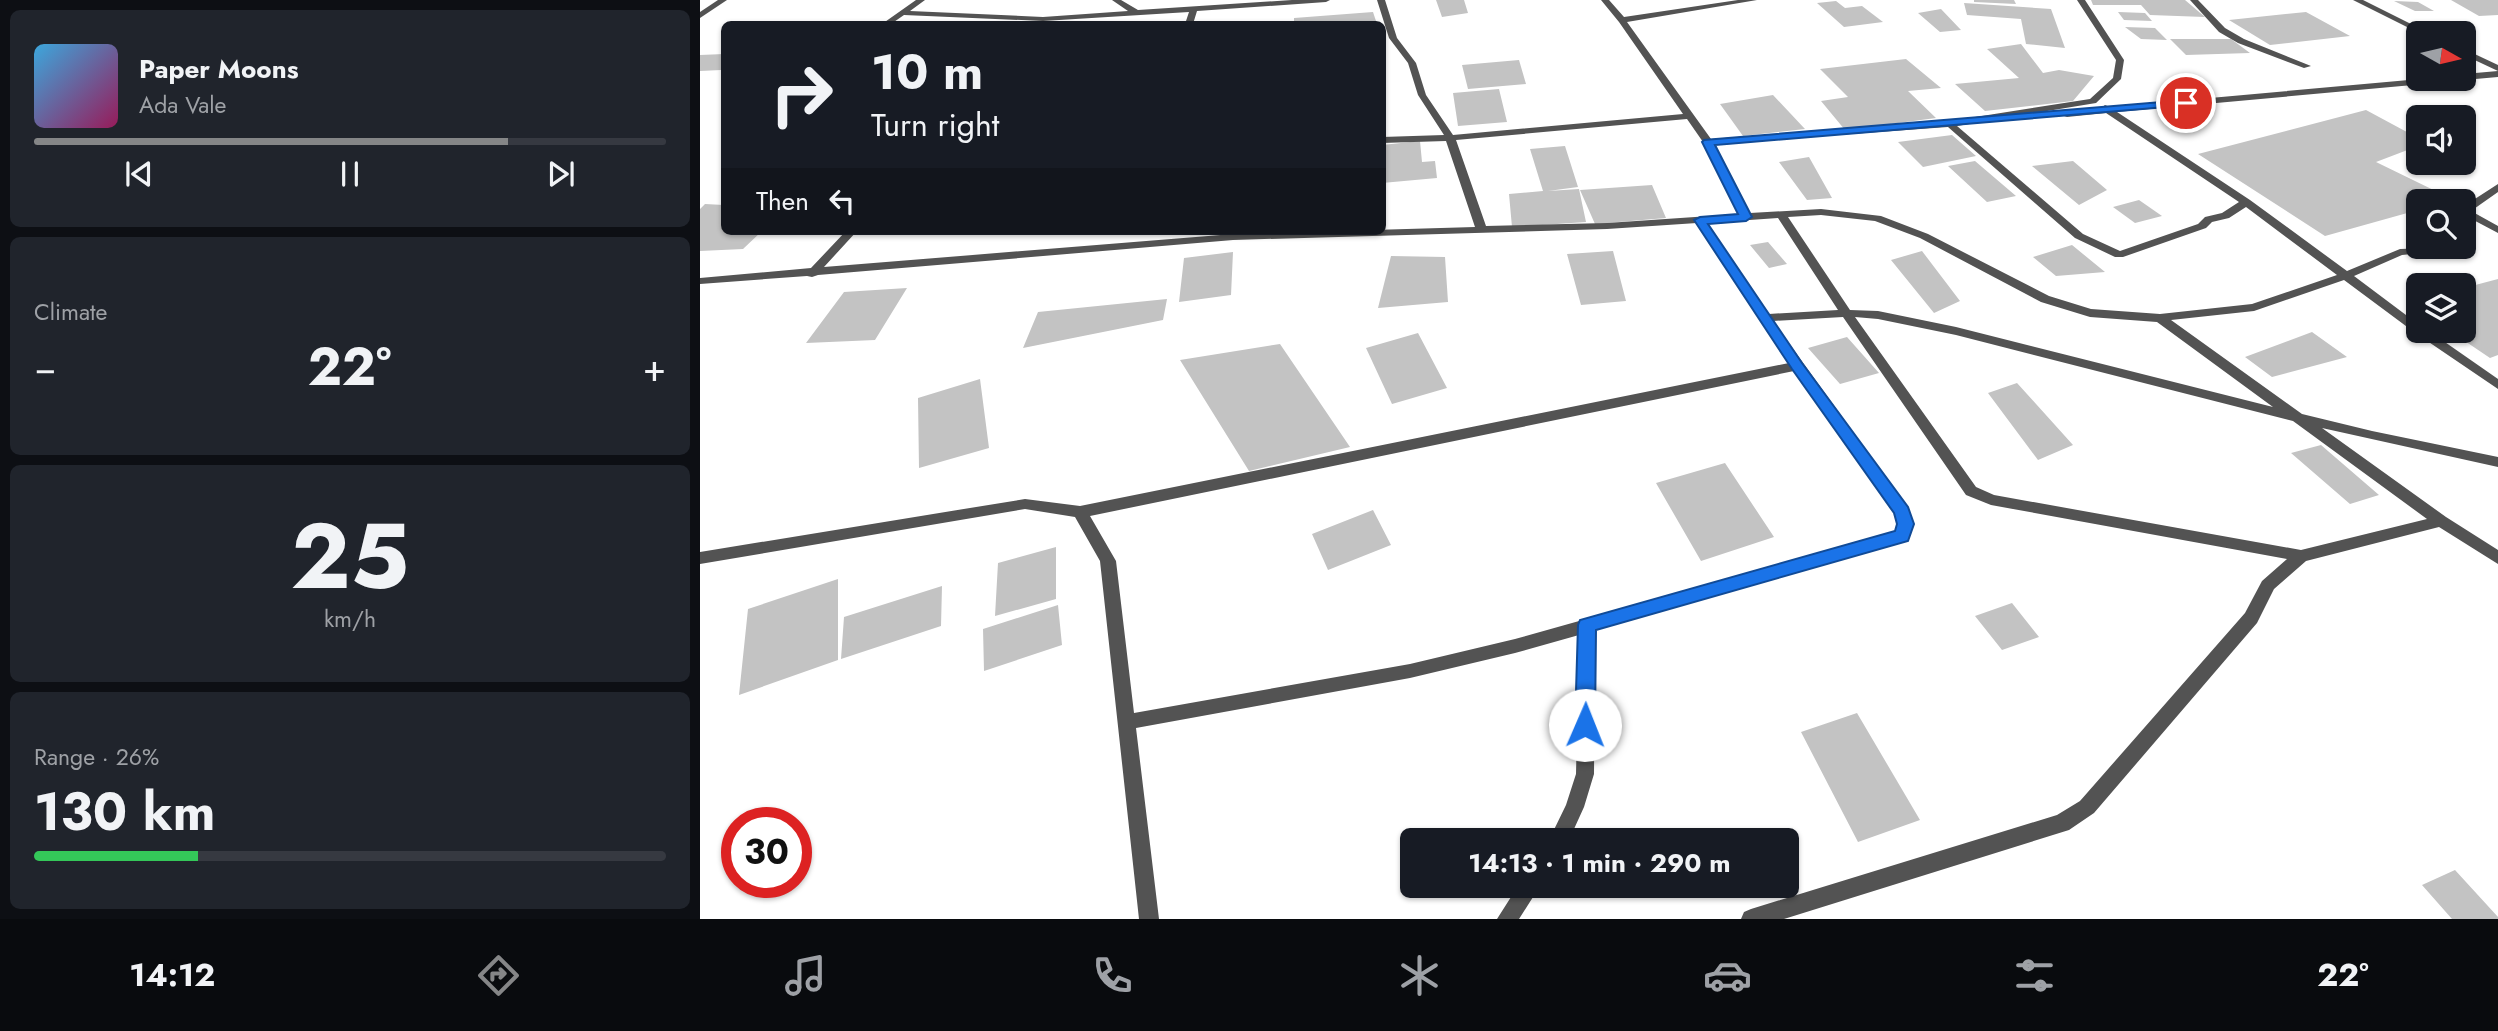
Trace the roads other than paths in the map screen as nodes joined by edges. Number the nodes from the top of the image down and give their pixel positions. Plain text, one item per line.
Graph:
1 (723, 0) edge
2 (921, 0) edge
3 (1116, 0) edge
4 (1326, 0) edge
5 (1381, 0) edge
6 (1605, 0) edge
7 (1753, 0) edge
8 (2081, 0) edge
9 (2194, 0) edge
10 (2357, 0) edge
11 (1193, 10) junction
12 (903, 13) junction
13 (1139, 14) junction
14 (700, 16) edge
15 (1622, 20) junction
16 (891, 21) edge
17 (1026, 21) edge
18 (1053, 21) edge
19 (1190, 21) edge
20 (2406, 24) edge
21 (2476, 58) edge
22 (2307, 66) dead end
23 (2498, 68) edge
24 (2498, 74) edge
25 (2476, 76) edge
26 (2406, 83) edge
27 (2094, 101) junction
28 (2109, 110) junction
29 (1688, 116) junction
30 (1950, 124) junction
31 (1450, 138) junction
32 (1386, 140) edge
33 (1708, 142) junction
34 (2498, 187) edge
35 (2246, 202) junction
36 (2476, 203) edge
37 (1781, 215) junction
38 (1746, 217) junction
39 (2476, 218) edge
40 (1700, 220) junction
41 (1482, 230) junction
42 (2498, 230) edge
43 (1386, 232) edge
44 (848, 235) edge
45 (1132, 235) edge
46 (1222, 235) edge
47 (1128, 246) junction
48 (2406, 251) edge
49 (812, 274) junction
50 (2345, 276) junction
51 (700, 281) edge
52 (1846, 313) junction
53 (1765, 318) junction
54 (2161, 318) junction
55 (2406, 320) edge
56 (2441, 343) edge
57 (1797, 366) junction
58 (2492, 375) edge
59 (2498, 385) edge
60 (2293, 414) junction
61 (2498, 462) edge
62 (1080, 512) junction
63 (2441, 521) junction
64 (2301, 556) junction
65 (2497, 557) edge
66 (700, 558) edge
67 (1587, 625) junction
68 (1126, 722) junction
69 (1565, 828) edge
70 (1522, 898) edge
71 (1149, 919) edge
72 (1507, 919) edge
73 (1751, 919) edge

1 - 14 street
2 - 12 street
3 - 13 street
4 - 11 street
5 - 31 street
6 - 15 street
7 - 15 street
8 - 27 street
9 - 22 street
10 - 20 street
11 - 13 street
11 - 19 street
12 - 16 street
12 - 17 street
13 - 18 street
15 - 29 street
21 - 23 street
24 - 25 street
26 - 28 street
27 - 28 street
27 - 30 street
28 - 30 street
28 - 35 street
29 - 31 street
29 - 33 street
30 - 33 street
30 - 35 street
31 - 32 street
31 - 41 street
33 - 38 street
34 - 36 street
35 - 50 street
37 - 38 street
37 - 52 street
37 - 54 street
38 - 40 street
39 - 42 street
40 - 41 street
40 - 53 street
41 - 43 street
44 - 49 street
45 - 47 street
46 - 47 street
47 - 49 street
48 - 50 street
49 - 51 street
50 - 54 street
50 - 55 street
52 - 53 street
52 - 60 street
52 - 64 street
53 - 57 street
54 - 60 street
56 - 58 street
57 - 62 street
57 - 67 street
58 - 59 street
60 - 61 street
60 - 63 street
62 - 66 street
62 - 68 street
63 - 64 street
63 - 65 street
64 - 73 street
67 - 68 street
67 - 69 street
68 - 71 street
70 - 72 street

